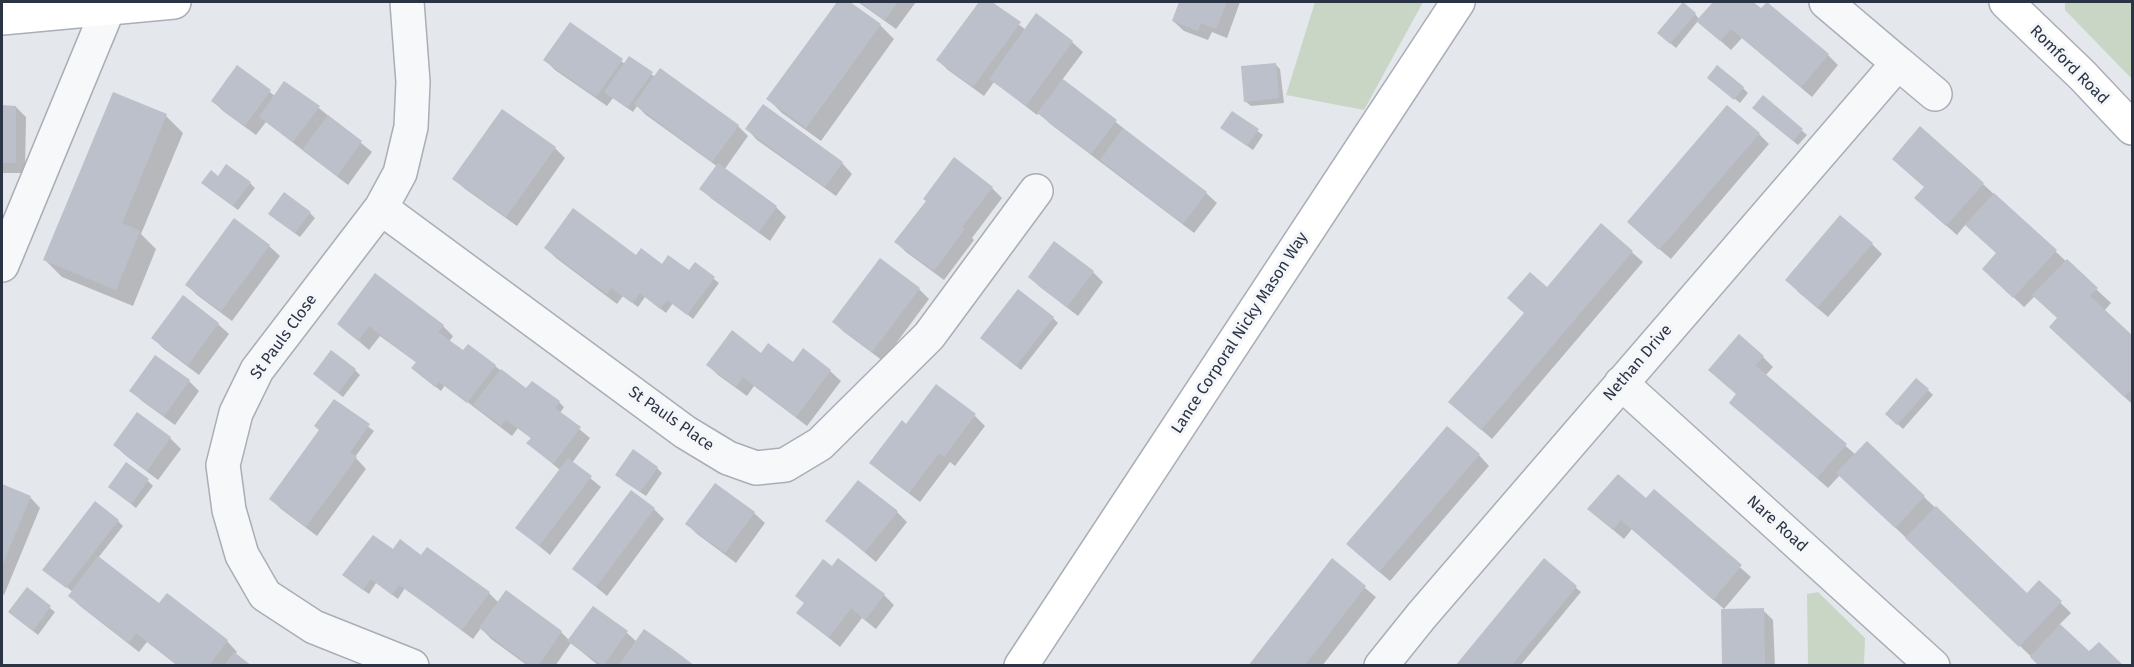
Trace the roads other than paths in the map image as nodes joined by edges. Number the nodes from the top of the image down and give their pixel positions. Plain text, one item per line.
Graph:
1 (174, 2) edge
2 (407, 2) edge
3 (1458, 2) edge
4 (1826, 2) edge
5 (2006, 2) edge
6 (108, 9) junction
7 (2, 18) edge
8 (1898, 63) junction
9 (1935, 94) dead end
10 (2133, 128) edge
11 (1036, 191) dead end
12 (381, 208) junction
13 (2, 265) edge
14 (1621, 383) junction
15 (1913, 659) edge
16 (412, 666) edge
17 (1022, 666) edge
18 (1381, 666) edge

1 - 6 main road
2 - 12 street, St Pauls Close
3 - 17 main road, Lance Corporal Nicky Mason Way
4 - 8 street
5 - 10 main road, Romford Road
6 - 7 main road
6 - 13 street
8 - 9 street
8 - 14 street, Nethan Drive
11 - 12 street, St Pauls Place
12 - 16 street, St Pauls Close
14 - 15 street, Nare Road
14 - 18 street, Nethan Drive

